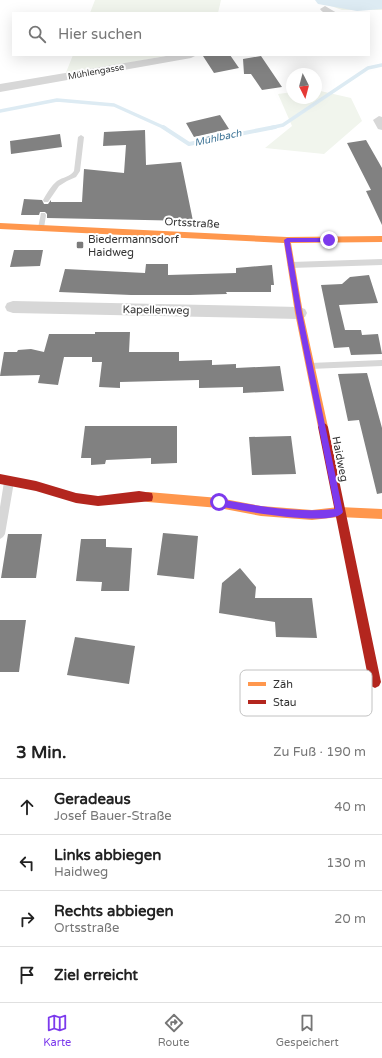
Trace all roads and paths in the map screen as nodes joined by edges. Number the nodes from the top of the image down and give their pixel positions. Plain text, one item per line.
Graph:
1 (185, 56) edge
2 (0, 88) edge
3 (81, 137) dead end
4 (46, 200) dead end
5 (43, 215) dead end
6 (0, 226) edge
7 (41, 228) junction
8 (382, 239) edge
9 (287, 240) junction
10 (382, 262) edge
11 (291, 265) junction
12 (13, 307) dead end
13 (299, 313) junction
14 (382, 363) edge
15 (309, 366) junction
16 (5, 479) edge
17 (339, 512) junction
18 (382, 514) edge
19 (0, 534) edge
20 (379, 682) edge

1 - 2 street, Mühlengasse
3 - 4 lane
5 - 7 lane
6 - 7 street, Ortsstraße
7 - 9 street, Ortsstraße
8 - 9 street, Ortsstraße
9 - 11 street, Haidweg
10 - 11 lane
11 - 13 street, Haidweg
12 - 13 street, Kapellenweg
13 - 15 street, Haidweg
14 - 15 lane
15 - 17 street, Haidweg
16 - 17 street
16 - 19 lane
17 - 18 street
17 - 20 street, Haidweg

